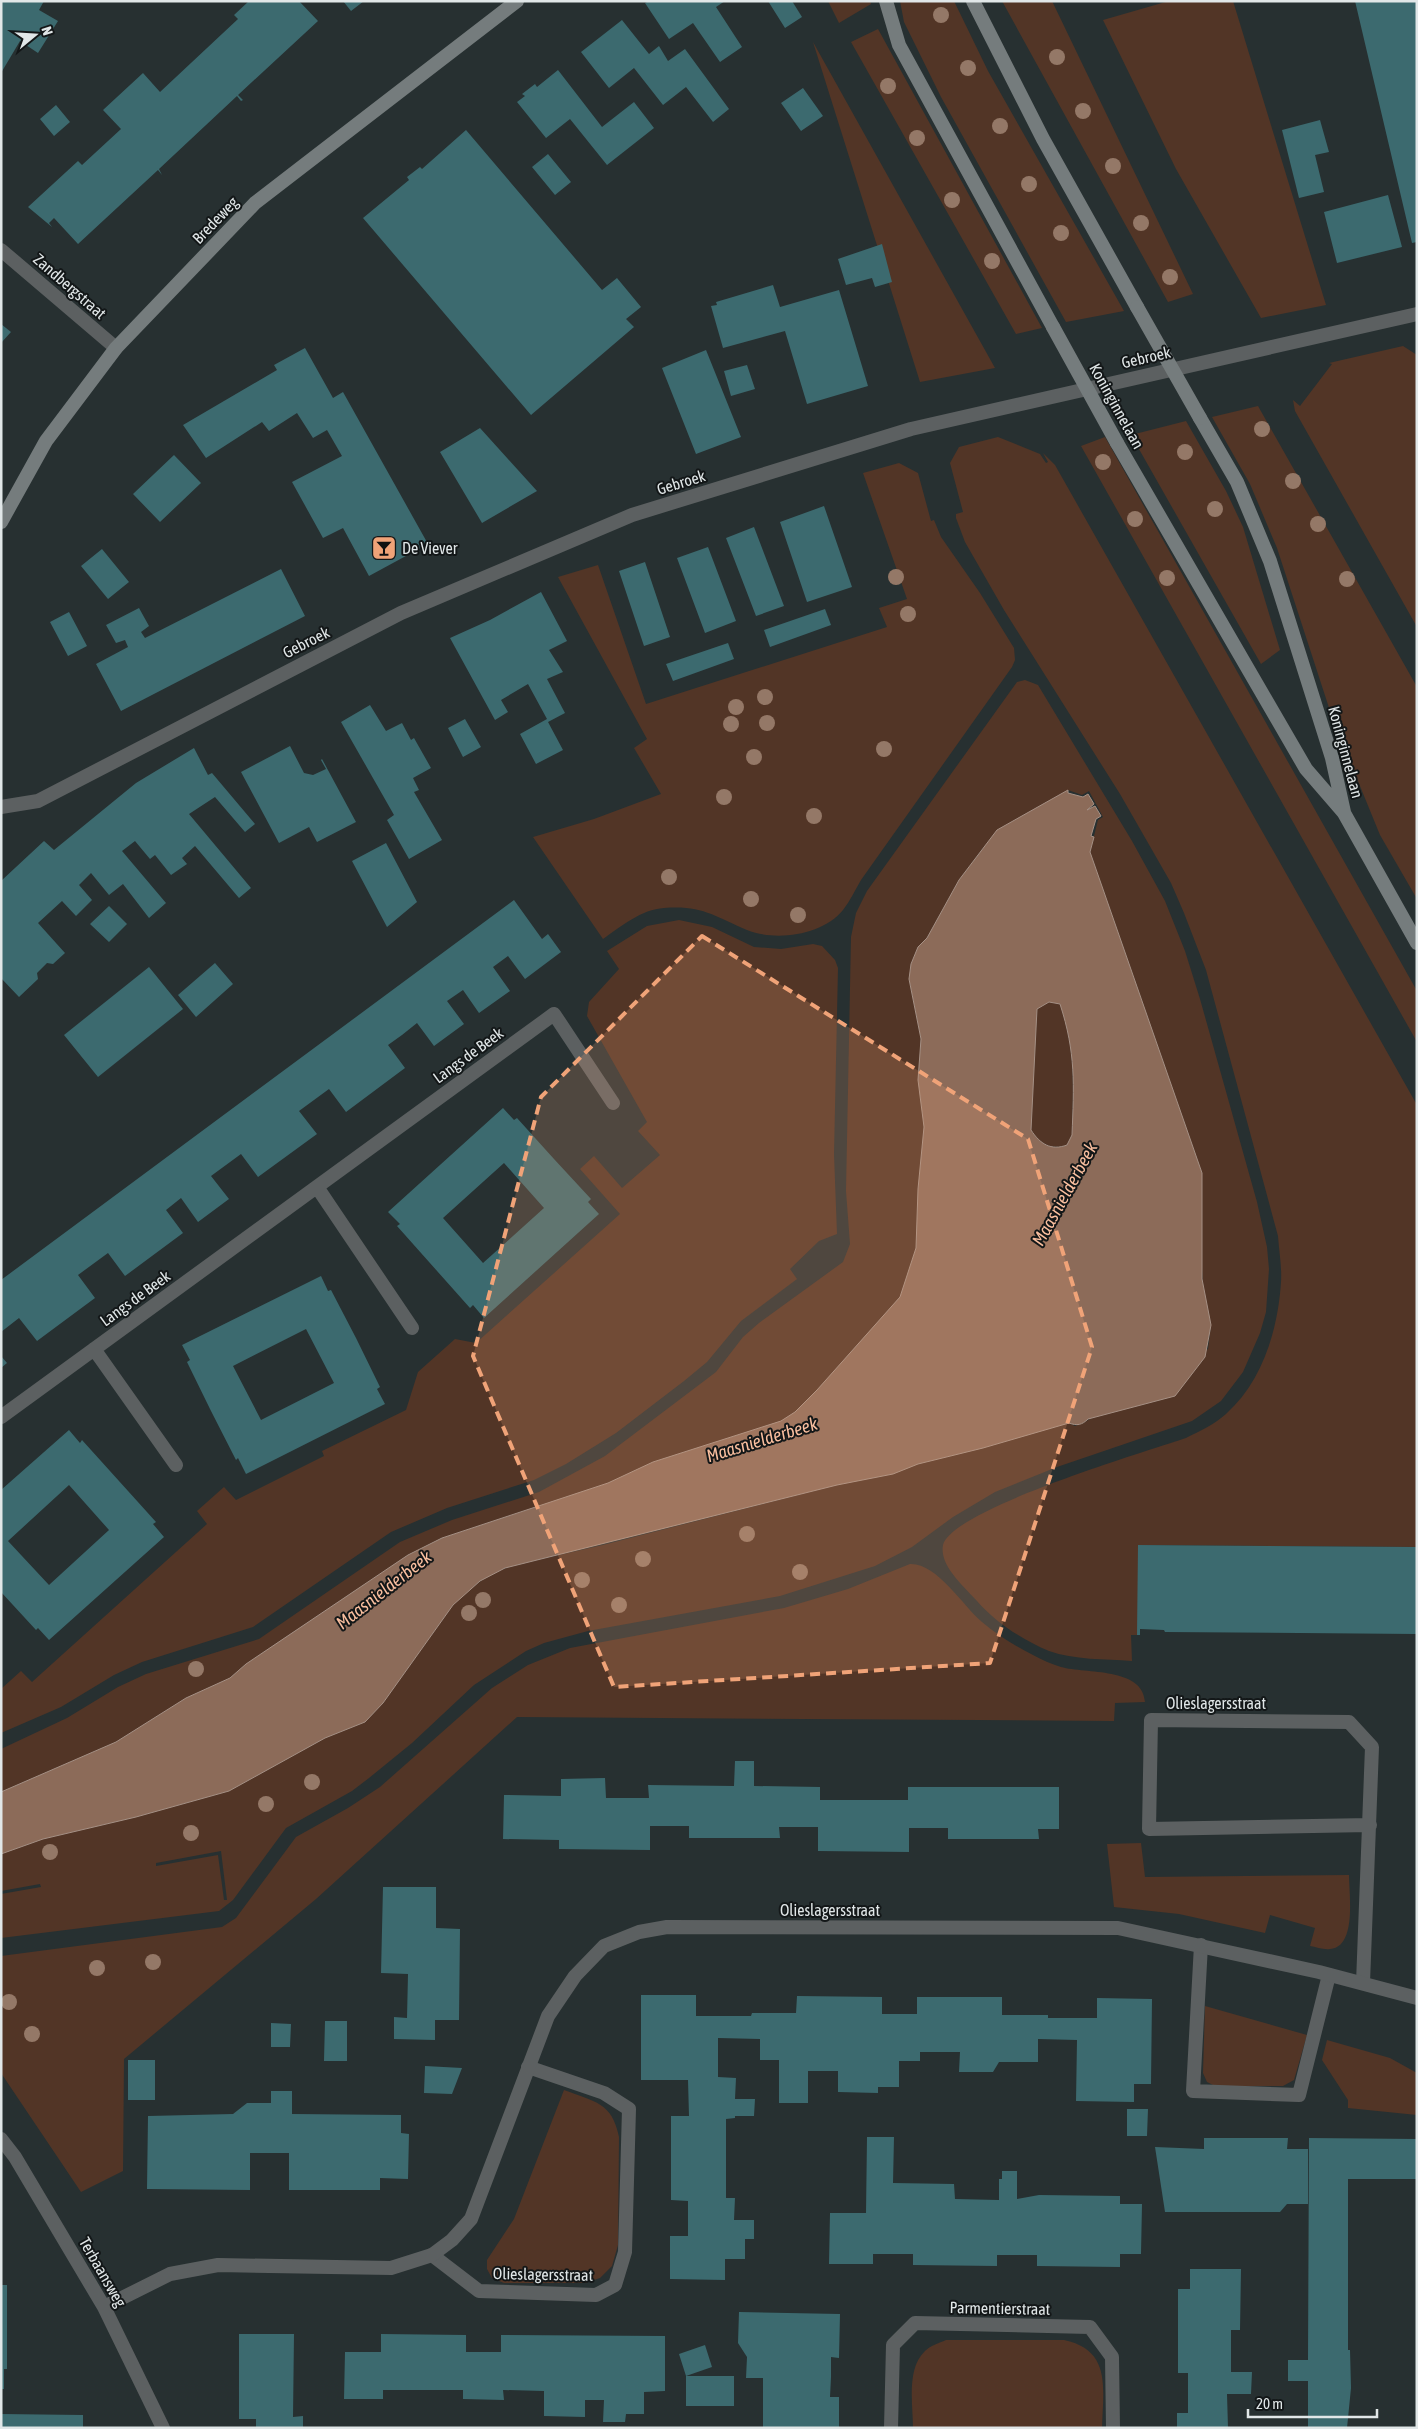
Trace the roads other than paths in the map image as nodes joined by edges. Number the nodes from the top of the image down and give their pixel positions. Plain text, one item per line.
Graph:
1 (517, 1) edge
2 (886, 1) edge
3 (973, 1) edge
4 (1, 250) edge
5 (1417, 314) edge
6 (116, 348) junction
7 (1, 522) edge
8 (1, 807) edge
9 (1344, 813) junction
10 (1417, 943) edge
11 (613, 1103) dead end
12 (317, 1187) junction
13 (412, 1328) dead end
14 (94, 1349) junction
15 (1, 1417) edge
16 (176, 1465) dead end
17 (1370, 1825) junction
18 (1201, 1945) junction
19 (1328, 1974) junction
20 (1363, 1983) junction
21 (1417, 1998) edge
22 (528, 2066) junction
23 (1, 2139) edge
24 (432, 2255) junction
25 (104, 2308) junction
26 (164, 2428) edge
27 (891, 2428) edge
28 (1113, 2428) edge

1 - 6 main road, Bredeweg
2 - 9 main road, Koninginnelaan, bridge
3 - 9 main road, Koninginnelaan, bridge
4 - 6 street, Zandbergstraat
5 - 8 street, Gebroek
6 - 7 main road, Bredeweg
9 - 10 main road, Koninginnelaan
11 - 12 street, Langs de Beek
12 - 13 street
12 - 14 street, Langs de Beek
14 - 15 street, Langs de Beek
14 - 16 street, Langs de Beek
17 - 17 street, Olieslagersstraat
17 - 20 street, Olieslagersstraat
18 - 19 street, Olieslagersstraat
18 - 19 street
18 - 22 street, Olieslagersstraat
19 - 20 street, Olieslagersstraat
20 - 21 street, Olieslagersstraat
22 - 24 street, Olieslagersstraat
22 - 24 street, Olieslagersstraat
23 - 25 street, Terbaansweg
24 - 25 street, Olieslagersstraat
25 - 26 street, Terbaansweg
27 - 28 street, Parmentierstraat

